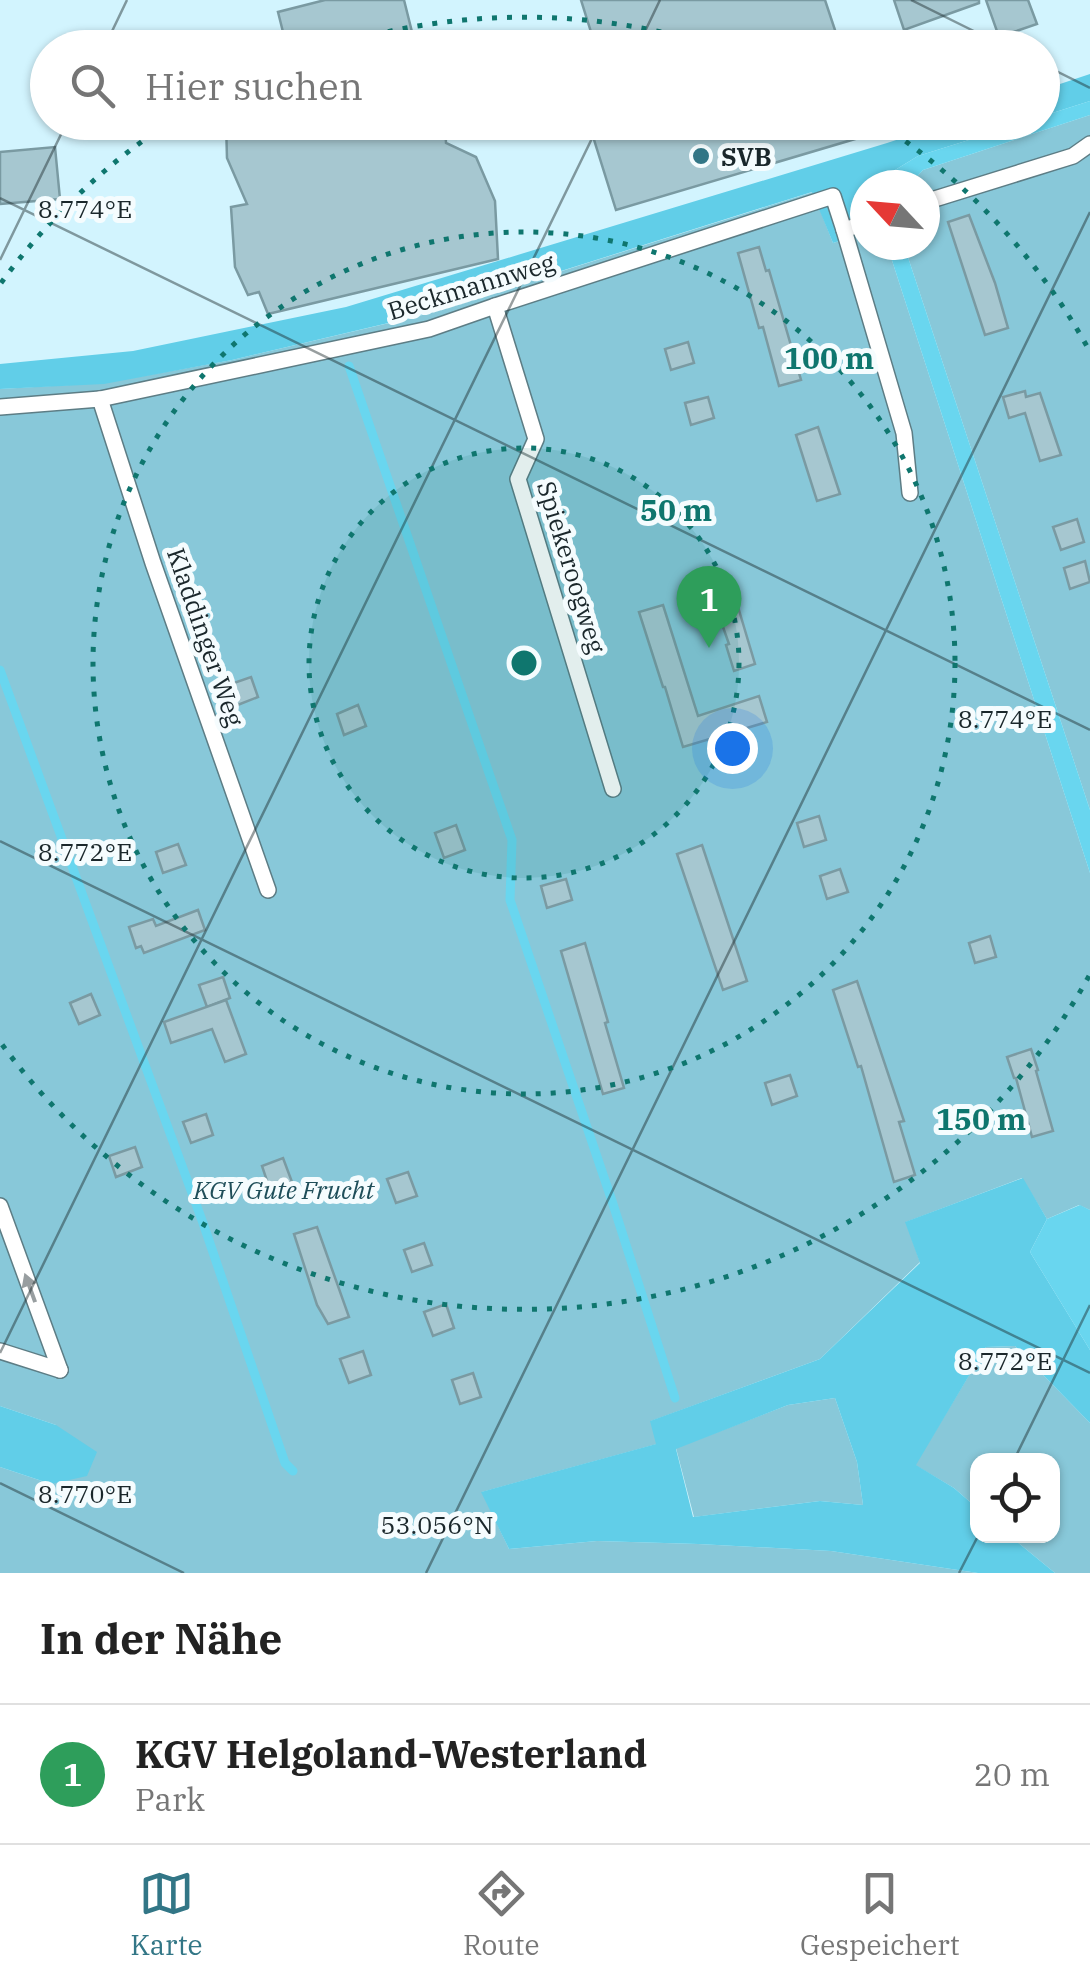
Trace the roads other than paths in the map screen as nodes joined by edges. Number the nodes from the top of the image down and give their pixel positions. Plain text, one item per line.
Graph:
1 (1090, 144) edge
2 (940, 197) edge
3 (850, 228) edge
4 (844, 230) junction
5 (494, 306) junction
6 (100, 399) junction
7 (0, 407) edge
8 (910, 493) dead end
9 (613, 789) dead end
10 (268, 890) dead end
11 (0, 1206) edge
12 (0, 1351) edge

1 - 2 lane
3 - 4 lane
4 - 5 lane, Beckmannweg
4 - 8 lane
5 - 6 lane, Beckmannweg
5 - 9 lane, Spiekeroogweg
6 - 7 lane, Beckmannweg
6 - 10 lane, Kladdinger Weg
12 -> 11 lane

